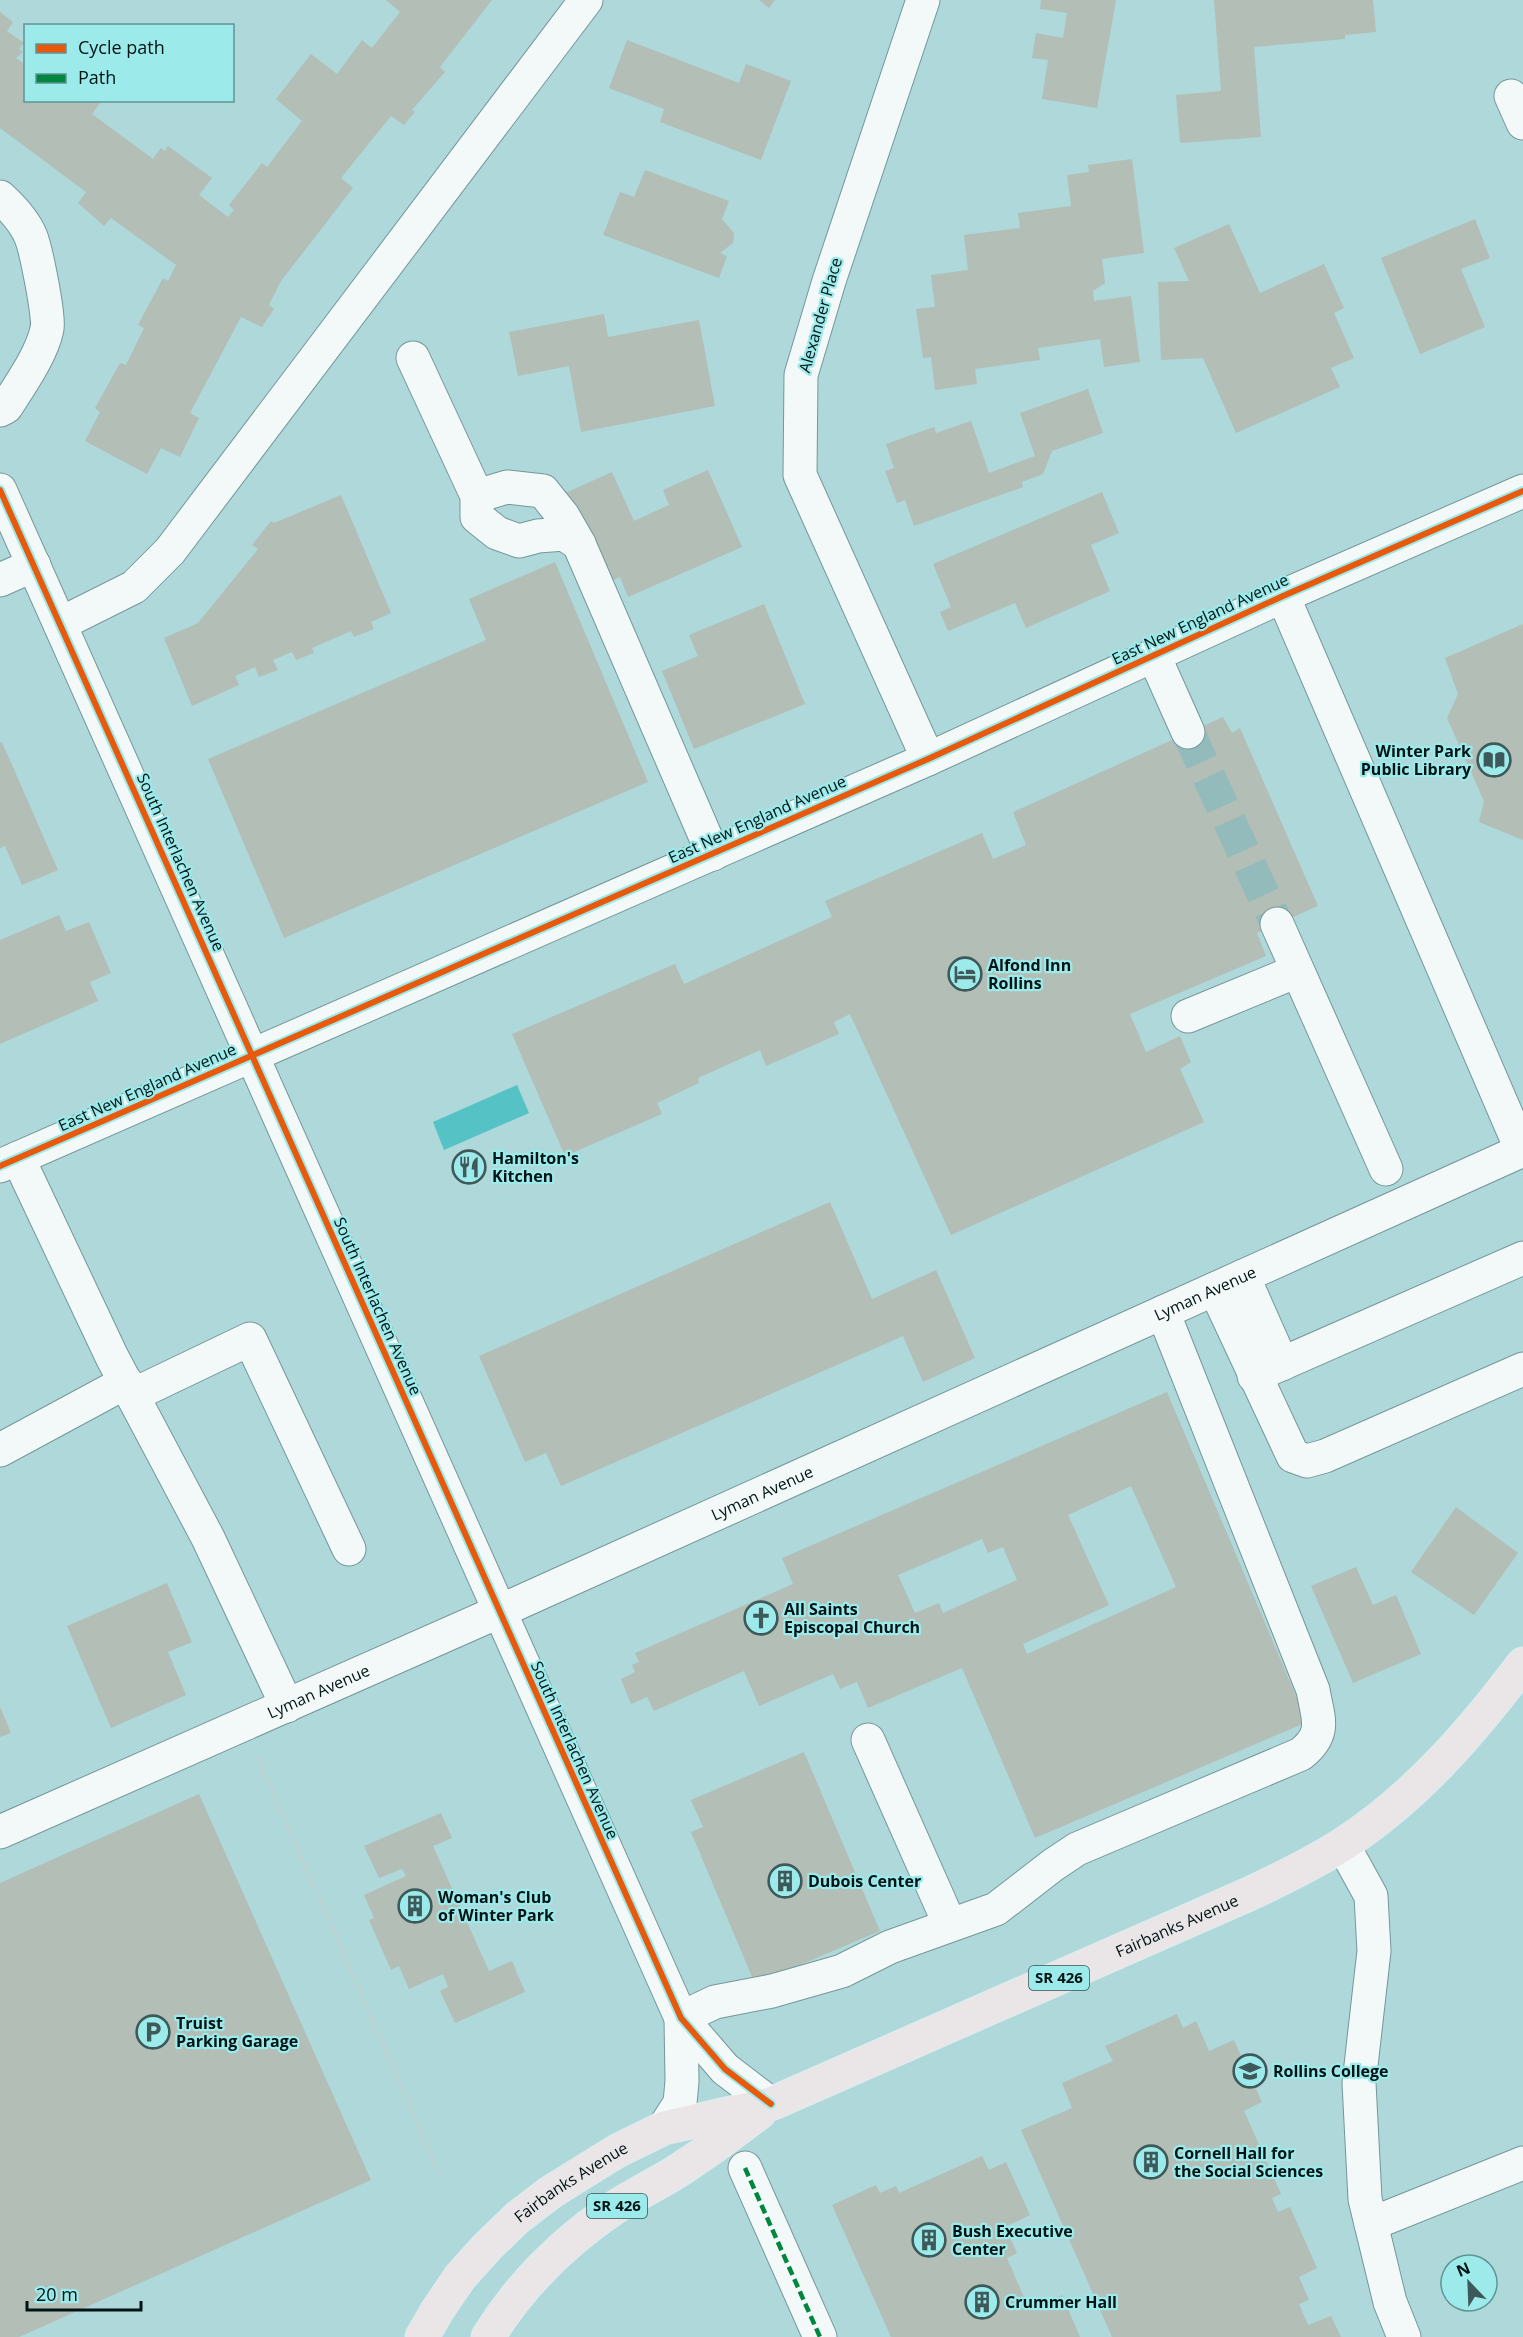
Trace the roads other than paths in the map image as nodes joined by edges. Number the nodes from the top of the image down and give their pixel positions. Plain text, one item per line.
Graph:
1 (586, 0) edge
2 (923, 0) edge
3 (0, 197) edge
4 (413, 358) dead end
5 (0, 410) edge
6 (0, 490) edge
7 (1523, 491) edge
8 (477, 496) junction
9 (579, 544) junction
10 (34, 565) junction
11 (0, 580) edge
12 (1283, 596) junction
13 (60, 624) junction
14 (1154, 656) junction
15 (1188, 732) tunnel mouth
16 (928, 759) junction
17 (713, 854) junction
18 (1277, 924) tunnel mouth
19 (1297, 971) junction
20 (1188, 1017) dead end
21 (253, 1055) junction
22 (1522, 1150) edge
23 (9, 1162) edge
24 (1386, 1169) dead end
25 (1523, 1258) edge
26 (1229, 1282) junction
27 (1163, 1312) junction
28 (1523, 1369) edge
29 (1268, 1370) junction
30 (129, 1389) junction
31 (0, 1450) edge
32 (349, 1549) dead end
33 (498, 1612) junction
34 (1523, 1664) edge
35 (286, 1706) junction
36 (868, 1740) dead end
37 (0, 1832) edge
38 (1343, 1845) junction
39 (950, 1925) junction
40 (681, 2018) junction
41 (771, 2104) junction
42 (664, 2128) junction
43 (1523, 2163) edge
44 (746, 2168) dead end
45 (1371, 2224) junction
46 (492, 2335) edge
47 (422, 2337) edge
48 (820, 2337) edge
49 (1404, 2337) edge

1 - 13 street
2 - 16 street, Alexander Place
3 - 5 street
4 - 8 street
6 - 10 street, South Interlachen Avenue
7 - 12 street, East New England Avenue
8 - 9 street
8 - 9 street
9 - 17 street
10 - 11 street
10 - 13 street, South Interlachen Avenue
12 - 14 street, East New England Avenue
12 - 22 street
13 - 21 street, South Interlachen Avenue
14 - 15 street
14 - 16 street, East New England Avenue
16 - 17 street, East New England Avenue
17 - 21 street, East New England Avenue
18 - 19 street
19 - 20 street
19 - 24 street
21 - 23 street, East New England Avenue
21 - 33 street, South Interlachen Avenue
22 - 26 street, Lyman Avenue
23 - 30 street
25 - 29 street
26 - 27 street, Lyman Avenue
26 - 29 street
27 - 33 street, Lyman Avenue
27 - 39 street
28 - 29 street
30 - 31 street
30 - 32 street
30 - 35 street
33 - 35 street, Lyman Avenue
33 - 40 street, South Interlachen Avenue
34 - 38 main road, Fairbanks Avenue / SR 426
35 - 37 street, Lyman Avenue
36 - 39 street
38 - 41 main road, Fairbanks Avenue / SR 426
38 - 45 street
39 - 40 street
40 - 41 street, South Interlachen Avenue
40 - 42 street, South Interlachen Avenue
41 - 42 main road, Fairbanks Avenue / SR 426
41 - 46 main road, Fairbanks Avenue / SR 426
42 - 47 main road, Fairbanks Avenue / SR 426
43 - 45 street
44 - 48 street
45 - 49 street

